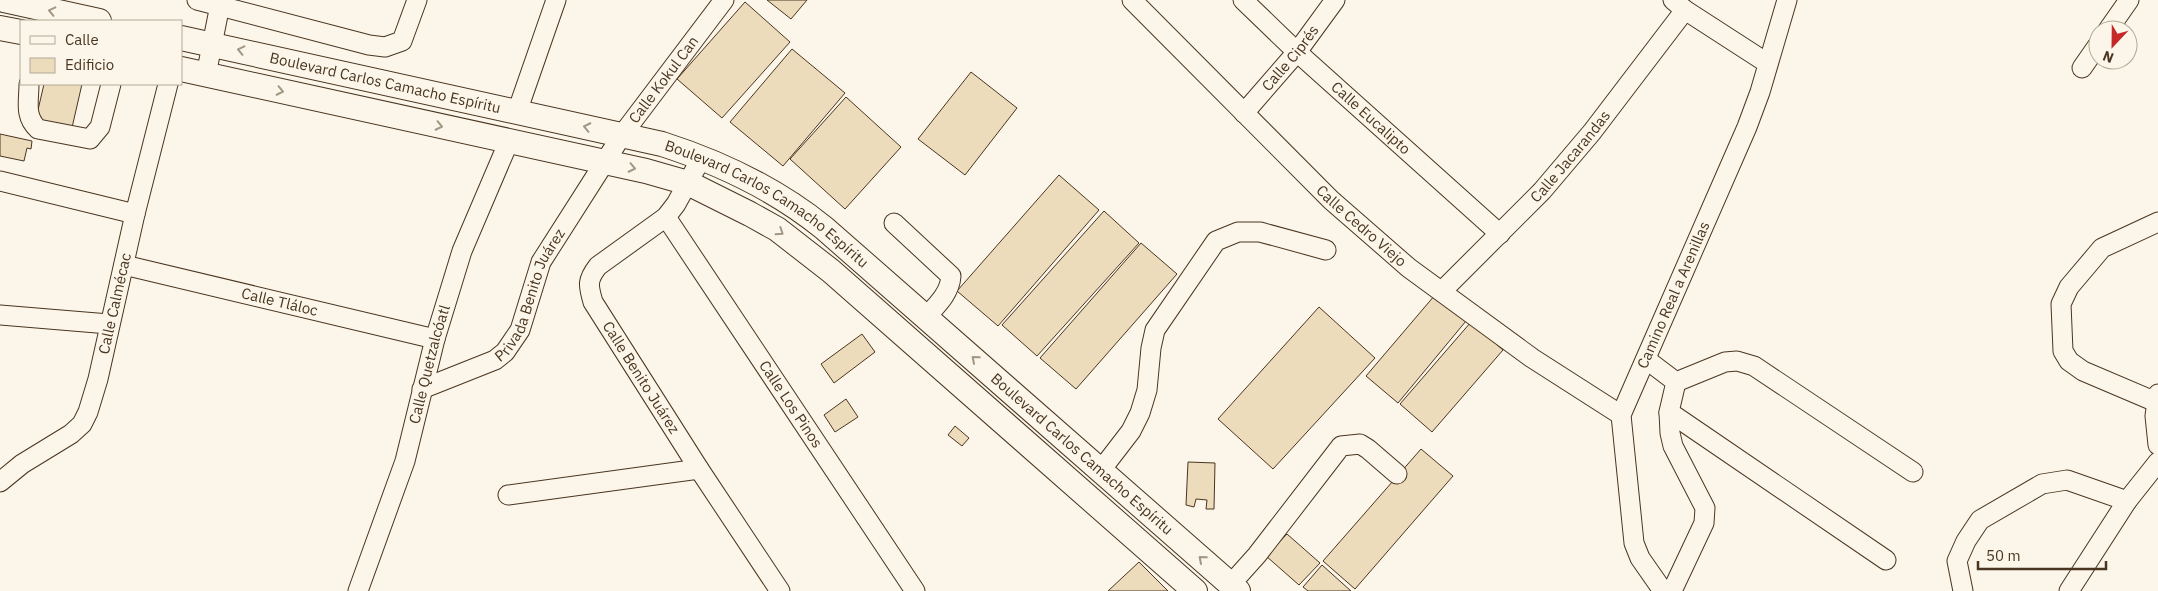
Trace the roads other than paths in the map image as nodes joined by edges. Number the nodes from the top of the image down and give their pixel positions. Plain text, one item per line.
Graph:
1 (4, 0) edge
2 (197, 0) edge
3 (417, 0) edge
4 (556, 0) edge
5 (724, 0) edge
6 (1132, 0) edge
7 (1243, 0) edge
8 (1335, 0) edge
9 (1787, 0) edge
10 (2129, 0) edge
11 (220, 2) edge
12 (1679, 5) edge
13 (94, 20) edge
14 (2115, 20) edge
15 (0, 28) edge
16 (20, 32) edge
17 (182, 38) edge
18 (212, 44) junction
19 (1297, 52) junction
20 (2088, 59) edge
21 (1767, 64) junction
22 (2082, 68) dead end
23 (182, 69) edge
24 (206, 75) junction
25 (29, 85) edge
26 (111, 85) edge
27 (168, 85) edge
28 (517, 112) junction
29 (1244, 113) junction
30 (622, 135) junction
31 (509, 141) junction
32 (702, 157) junction
33 (606, 163) junction
34 (0, 182) edge
35 (688, 183) junction
36 (135, 214) junction
37 (666, 217) junction
38 (2158, 222) edge
39 (894, 223) dead end
40 (1500, 234) junction
41 (1326, 250) dead end
42 (124, 265) junction
43 (1442, 291) junction
44 (0, 315) edge
45 (926, 316) junction
46 (110, 324) junction
47 (435, 339) junction
48 (1647, 360) junction
49 (1676, 382) junction
50 (422, 389) junction
51 (2157, 398) edge
52 (1669, 412) junction
53 (1621, 415) junction
54 (2158, 445) edge
55 (2158, 462) edge
56 (699, 469) junction
57 (1101, 470) junction
58 (1913, 472) dead end
59 (1397, 474) dead end
60 (0, 482) edge
61 (508, 495) dead end
62 (2126, 501) junction
63 (1886, 560) dead end
64 (1235, 588) edge
65 (358, 591) edge
66 (780, 591) edge
67 (915, 591) edge
68 (1195, 591) edge
69 (1663, 591) edge
70 (1672, 591) edge
71 (1963, 591) edge
72 (2069, 591) edge

13 -> 1 main road
2 - 11 street
3 - 11 street
4 - 28 street
5 - 30 street, Calle Kokul Can
6 - 29 street, Calle Cedro Viejo
7 - 19 street, Calle Eucalipto
8 - 19 street, Calle Ciprés
9 - 21 street, Camino Real a Arenillas
10 - 14 street
11 - 18 street
12 - 21 street
12 - 40 street, Calle Jacarandas
15 - 16 main road
17 - 18 main road, Boulevard Carlos Camacho Espíritu
18 - 24 street
28 -> 18 main road, Boulevard Carlos Camacho Espíritu
19 - 29 street, Calle Ciprés
19 - 40 street, Calle Eucalipto
20 - 22 street
21 - 48 street, Camino Real a Arenillas
23 - 24 main road, Boulevard Carlos Camacho Espíritu
24 -> 31 main road, Boulevard Carlos Camacho Espíritu
25 - 26 street
27 - 36 street, Calle Calmécac
30 -> 28 main road, Boulevard Carlos Camacho Espíritu
29 - 43 street, Calle Cedro Viejo
30 - 32 main road, Boulevard Carlos Camacho Espíritu
30 - 33 street, Calle Kokul Can
31 - 33 main road, Boulevard Carlos Camacho Espíritu
31 - 47 street, Calle Quetzalcóatl
32 - 35 street, Calle Benito Juárez
32 - 45 main road, Boulevard Carlos Camacho Espíritu
33 -> 35 main road, Boulevard Carlos Camacho Espíritu
33 - 50 street, Privada Benito Juárez
34 - 36 street
35 - 37 street, Calle Benito Juárez
35 -> 68 main road, Boulevard Carlos Camacho Espíritu
36 - 42 street, Calle Calmécac
37 - 56 street, Calle Benito Juárez
37 - 67 street, Calle Los Pinos
38 - 51 street
39 - 45 street
40 - 43 street, Calle Jacarandas
41 - 57 street
42 - 46 street, Calle Calmécac
42 - 47 street, Calle Tláloc
43 - 53 street, Calle Cedro Viejo
44 - 46 street
57 -> 45 main road, Boulevard Carlos Camacho Espíritu
46 - 60 street, Calle Calmécac
47 - 50 street, Calle Quetzalcóatl
48 - 49 street
48 - 53 street, Camino Real a Arenillas
49 - 52 street
49 - 58 street
50 - 65 street, Calle Quetzalcóatl
51 - 54 street
52 - 63 street
52 - 70 street
53 - 69 street
55 - 62 street
56 - 61 street
56 - 66 street, Calle Benito Juárez
64 -> 57 main road, Boulevard Carlos Camacho Espíritu
59 - 64 street
62 - 71 street
62 - 72 street

